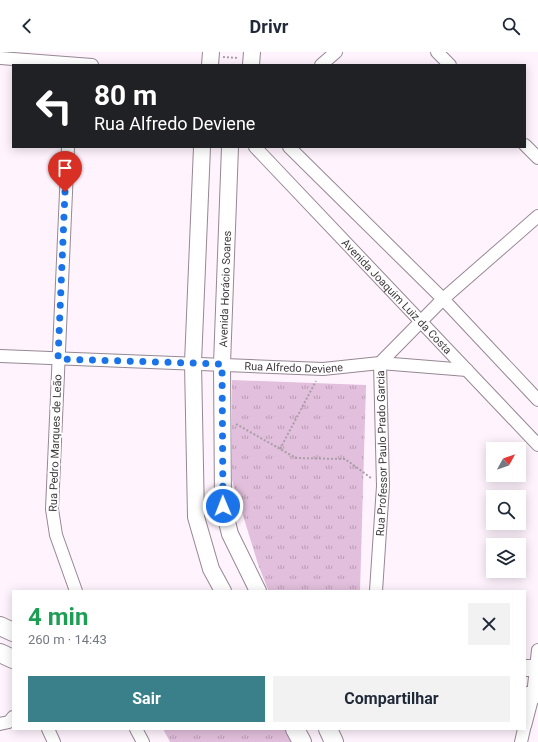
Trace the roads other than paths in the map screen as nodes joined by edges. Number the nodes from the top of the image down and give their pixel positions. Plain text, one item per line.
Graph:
1 (336, 52) edge
2 (437, 52) edge
3 (0, 58) edge
4 (71, 60) edge
5 (88, 64) edge
6 (322, 64) edge
7 (449, 64) edge
8 (526, 146) edge
9 (68, 148) edge
10 (202, 148) edge
11 (256, 148) edge
12 (290, 148) edge
13 (232, 149) edge
14 (538, 158) edge
15 (538, 216) edge
16 (443, 299) junction
17 (421, 322) junction
18 (0, 356) edge
19 (58, 359) junction
20 (193, 363) junction
21 (380, 363) junction
22 (222, 364) junction
23 (467, 370) junction
24 (538, 400) edge
25 (538, 445) edge
26 (76, 590) edge
27 (222, 590) edge
28 (258, 590) edge
29 (376, 590) edge
30 (0, 626) edge
31 (12, 632) edge
32 (538, 650) edge
33 (0, 654) edge
34 (12, 659) edge
35 (533, 668) edge
36 (532, 695) edge
37 (12, 718) edge
38 (526, 722) edge
39 (0, 724) edge
40 (48, 730) edge
41 (137, 730) edge
42 (296, 730) edge
43 (328, 730) edge
44 (524, 730) edge
45 (54, 742) edge
46 (143, 742) edge
47 (302, 742) edge
48 (334, 742) edge
49 (521, 742) edge

1 - 6 street
2 - 7 street
3 - 4 street
4 - 5 street
8 - 14 street
9 - 19 street, Rua Pedro Marques de Leão
10 - 20 street
11 - 17 street, Avenida Joaquim Luiz da Costa
12 - 16 street
13 - 22 street, Avenida Horácio Soares
15 - 16 street, Rua Professor Paulo Prado Garcia
16 - 17 street, Rua Professor Paulo Prado Garcia
16 - 24 street
17 - 21 street, Rua Professor Paulo Prado Garcia
17 - 23 street, Avenida Joaquim Luiz da Costa
18 - 19 street, Rua Alfredo Deviene
19 - 20 street, Rua Alfredo Deviene
19 - 26 street, Rua Pedro Marques de Leão
20 - 22 street, Rua Alfredo Deviene
20 - 27 street
21 - 22 street, Rua Alfredo Deviene
21 - 23 street, Rua Alfredo Deviene
21 - 29 street, Rua Professor Paulo Prado Garcia
22 - 28 street, Avenida Horácio Soares
23 - 25 street, Avenida Joaquim Luiz da Costa
30 - 31 main road
32 - 35 street
33 - 34 main road
35 - 36 street
36 - 38 street
37 - 39 street
40 - 45 street
41 - 46 street
42 - 47 main road
43 - 48 main road
44 - 49 street

